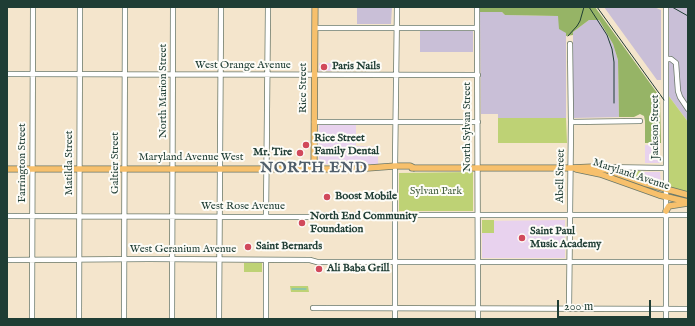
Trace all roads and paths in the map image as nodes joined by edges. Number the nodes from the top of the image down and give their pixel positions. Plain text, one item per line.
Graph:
1 (33, 7) edge
2 (80, 7) edge
3 (125, 7) edge
4 (173, 7) edge
5 (221, 7) edge
6 (268, 7) edge
7 (315, 7) edge
8 (397, 7) edge
9 (477, 7) edge
10 (666, 9) edge
11 (315, 28) junction
12 (397, 28) junction
13 (477, 28) junction
14 (570, 44) dead end
15 (666, 59) junction
16 (8, 74) dead end
17 (32, 75) junction
18 (79, 75) junction
19 (125, 75) junction
20 (173, 75) junction
21 (220, 75) junction
22 (267, 75) junction
23 (315, 75) junction
24 (396, 75) junction
25 (478, 75) junction
26 (688, 109) edge
27 (640, 121) dead end
28 (314, 122) junction
29 (396, 122) junction
30 (478, 122) junction
31 (571, 122) junction
32 (592, 166) junction
33 (125, 168) junction
34 (172, 168) junction
35 (220, 168) junction
36 (266, 168) junction
37 (395, 168) junction
38 (477, 168) junction
39 (570, 168) junction
40 (629, 168) junction
41 (665, 168) junction
42 (7, 169) edge
43 (32, 169) junction
44 (79, 169) junction
45 (314, 169) junction
46 (621, 174) junction
47 (616, 179) junction
48 (666, 190) junction
49 (688, 195) edge
50 (665, 197) junction
51 (688, 202) edge
52 (666, 213) junction
53 (396, 215) junction
54 (478, 215) junction
55 (570, 215) junction
56 (688, 215) edge
57 (7, 216) edge
58 (31, 216) junction
59 (79, 216) junction
60 (125, 216) junction
61 (172, 216) junction
62 (219, 216) junction
63 (266, 217) junction
64 (79, 259) junction
65 (125, 259) junction
66 (172, 259) junction
67 (219, 259) junction
68 (7, 260) edge
69 (32, 260) junction
70 (266, 260) junction
71 (395, 262) junction
72 (478, 262) junction
73 (570, 262) junction
74 (666, 262) junction
75 (688, 262) edge
76 (313, 308) dead end
77 (395, 309) junction
78 (478, 309) junction
79 (569, 309) junction
80 (666, 309) junction
81 (688, 309) edge
82 (32, 319) edge
83 (79, 319) edge
84 (124, 319) edge
85 (172, 319) edge
86 (219, 319) edge
87 (266, 319) edge
88 (395, 319) edge
89 (478, 319) edge
90 (666, 319) edge

1 - 17 street, Farrington Street
2 - 18 street, Matilda Street
3 - 19 street, Galtier Street
4 - 20 street, North Marion Street
5 - 21 street
6 - 22 street
7 - 11 main road, Rice Street
8 - 12 street
9 - 13 street, North Sylvan Street
10 - 15 street, Jackson Street
11 - 12 street
11 - 23 main road, Rice Street
12 - 13 street
12 - 24 street
13 - 25 street, North Sylvan Street
14 - 31 street, Abell Street
15 - 26 street
15 - 41 street, Jackson Street
16 - 17 street, West Orange Avenue
17 - 18 street, West Orange Avenue
17 - 43 street, Farrington Street
18 - 19 street, West Orange Avenue
18 - 44 street, Matilda Street
19 - 20 street, West Orange Avenue
19 - 33 street, Galtier Street
20 - 21 street, West Orange Avenue
20 - 34 street, North Marion Street
21 - 22 street, West Orange Avenue
21 - 35 street
22 - 23 street, West Orange Avenue
22 - 36 street
23 - 24 street, West Orange Avenue
23 - 28 main road, Rice Street
24 - 25 street, West Orange Avenue
24 - 29 street
25 - 30 street, North Sylvan Street
27 - 31 street
28 - 29 street
28 - 45 main road, Rice Street
29 - 30 street
29 - 37 street
30 - 38 street, North Sylvan Street
31 - 39 street, Abell Street
32 - 39 main road, Maryland Avenue
32 - 40 street
32 - 46 main road, Maryland Avenue
33 - 34 main road, Maryland Avenue West
33 - 44 main road, Maryland Avenue West
33 - 60 street, Galtier Street
34 - 35 main road, Maryland Avenue West
34 - 61 street, North Marion Street
35 - 36 main road, Maryland Avenue West
35 - 62 street
36 - 45 main road, Maryland Avenue West
36 - 63 street
37 - 38 main road, Maryland Avenue West
37 - 45 main road, Maryland Avenue West
37 - 53 street
38 - 39 main road, Maryland Avenue West
38 - 54 street, North Sylvan Street
39 - 47 main road, Maryland Avenue
39 - 55 street, Abell Street
40 - 41 street
40 - 46 street
41 - 48 street, Jackson Street
42 - 43 main road, Maryland Avenue West
43 - 44 main road, Maryland Avenue West
43 - 58 street, Farrington Street
44 - 59 street, Matilda Street
46 - 47 street
46 - 48 main road, Maryland Avenue
47 - 50 main road, Maryland Avenue
48 - 49 main road, Maryland Avenue
48 - 50 street, Jackson Street
50 - 51 main road, Maryland Avenue
50 - 52 street, Jackson Street
51 - 52 main road
52 - 55 street, West Rose Avenue
52 - 56 street, West Rose Avenue
52 - 74 street, Jackson Street
53 - 54 street, West Rose Avenue
53 - 63 street, West Rose Avenue
53 - 71 street
54 - 55 street, West Rose Avenue
54 - 72 street, North Sylvan Street
55 - 73 street, Abell Street
57 - 58 street, West Rose Avenue
58 - 59 street, West Rose Avenue
58 - 69 street, Farrington Street
59 - 60 street, West Rose Avenue
59 - 64 street, Matilda Street
60 - 61 street, West Rose Avenue
60 - 65 street, Galtier Street
61 - 62 street, West Rose Avenue
61 - 66 street, North Marion Street
62 - 63 street, West Rose Avenue
62 - 67 street
64 - 65 street, West Geranium Avenue
64 - 69 street, West Geranium Avenue
64 - 83 street, Matilda Street
65 - 66 street, West Geranium Avenue
65 - 84 street, Galtier Street
66 - 67 street, West Geranium Avenue
66 - 85 street, North Marion Street
67 - 70 street, West Geranium Avenue
67 - 86 street
68 - 69 street, West Geranium Avenue
69 - 82 street, Farrington Street
70 - 71 street, West Geranium Avenue
70 - 87 street
71 - 72 street, West Geranium Avenue
71 - 77 street
72 - 73 street, West Geranium Avenue
72 - 78 street, North Sylvan Street
73 - 74 street, West Geranium Avenue
73 - 79 street, Abell Street
74 - 75 street, West Geranium Avenue
74 - 80 street, Jackson Street
76 - 77 street
77 - 78 street
77 - 88 street
78 - 79 street
78 - 89 street, North Sylvan Street
79 - 80 street
80 - 81 street
80 - 90 street, Jackson Street

